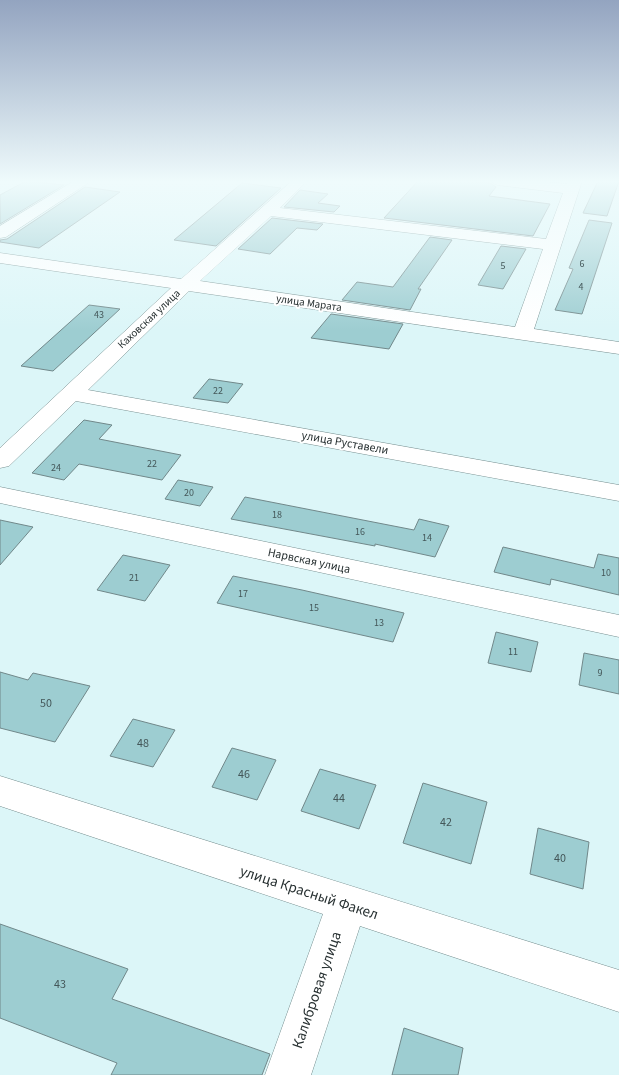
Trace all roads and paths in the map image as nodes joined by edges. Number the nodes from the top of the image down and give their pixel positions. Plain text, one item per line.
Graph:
1 (245, 231) edge
2 (437, 231) edge
3 (558, 231) edge
4 (553, 245) junction
5 (0, 258) edge
6 (185, 285) junction
7 (522, 334) junction
8 (619, 348) edge
9 (70, 393) junction
10 (0, 461) edge
11 (619, 493) edge
12 (0, 495) edge
13 (619, 626) edge
14 (0, 791) edge
15 (346, 905) junction
16 (619, 991) edge
17 (288, 1075) edge

1 - 6 street, Каховская улица
2 - 4 street
3 - 4 street
4 - 7 street
5 - 6 street, улица Марата
6 - 7 street, улица Марата
6 - 9 street, Каховская улица
7 - 8 street, улица Марата
9 - 10 street, Каховская улица
9 - 11 street, улица Руставели
12 - 13 street, Нарвская улица
14 - 15 street, улица Красный Факел
15 - 16 street, улица Красный Факел
15 - 17 street, Калибровая улица

